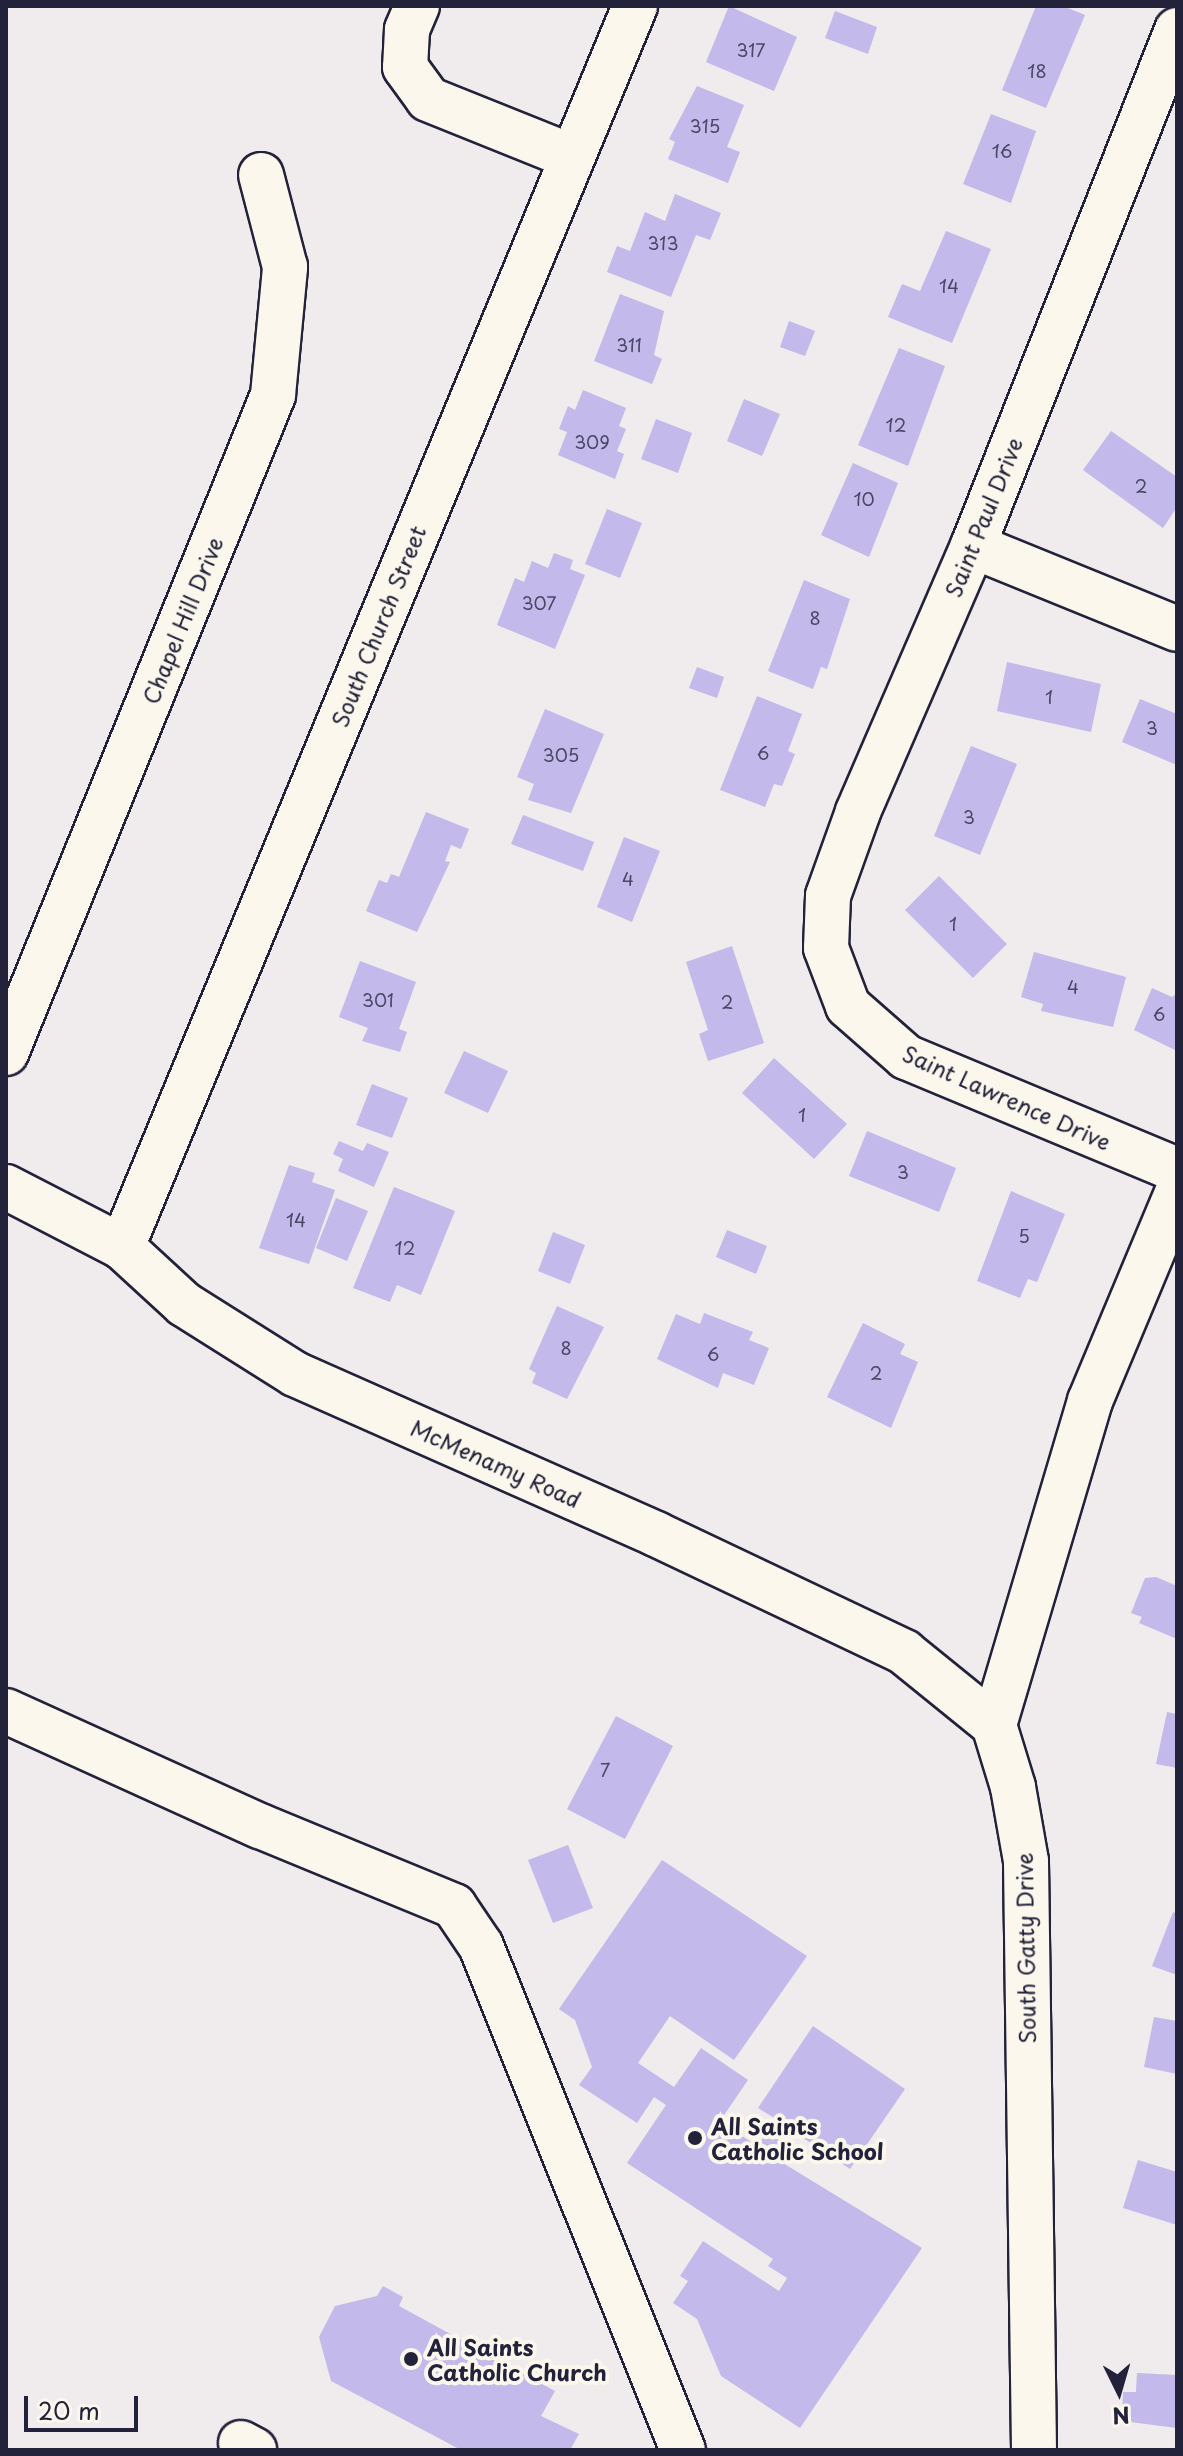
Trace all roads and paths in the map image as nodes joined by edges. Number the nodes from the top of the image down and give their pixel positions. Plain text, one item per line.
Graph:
1 (417, 6) edge
2 (635, 6) edge
3 (1177, 30) edge
4 (1164, 104) edge
5 (572, 157) junction
6 (261, 175) dead end
7 (973, 546) junction
8 (1177, 629) edge
9 (848, 1006) joint
10 (6, 1053) edge
11 (1177, 1170) edge
12 (6, 1187) edge
13 (1177, 1193) edge
14 (122, 1247) junction
15 (6, 1711) edge
16 (994, 1725) junction
17 (683, 2450) edge
18 (1034, 2450) edge

1 - 5 street
2 - 5 street, South Church Street
3 - 4 street, Saint Paul Drive
4 - 7 street, Saint Paul Drive
5 - 14 street, South Church Street
6 - 10 street, Chapel Hill Drive
7 - 8 street
7 - 9 street, Saint Paul Drive
9 - 11 street, Saint Lawrence Drive
12 - 14 street, McMenamy Road
13 - 16 street
14 - 16 street, McMenamy Road
15 - 17 street
16 - 18 street, South Gatty Drive

